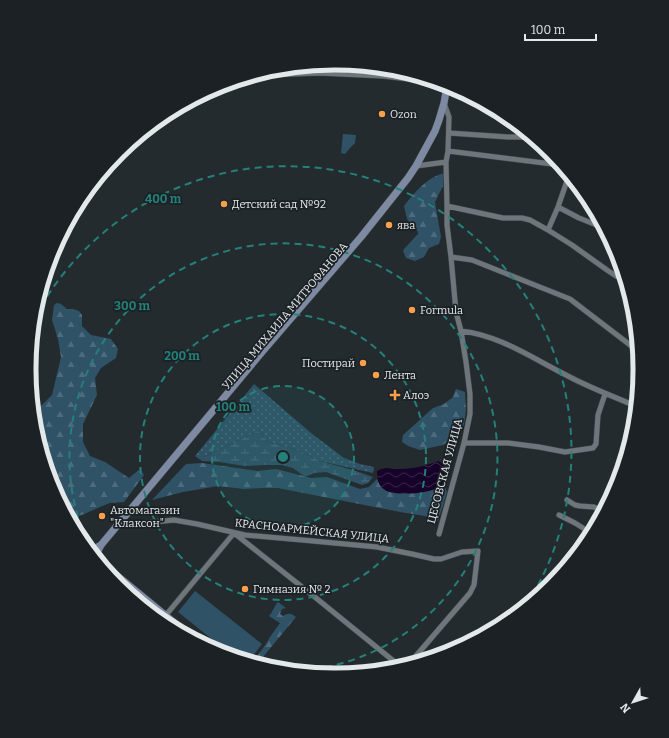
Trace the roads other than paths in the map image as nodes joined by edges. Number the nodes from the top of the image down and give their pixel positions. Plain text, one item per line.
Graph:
1 (288, 74) edge
2 (401, 78) edge
3 (446, 92) edge
4 (444, 103) junction
5 (449, 132) junction
6 (522, 138) edge
7 (448, 151) junction
8 (446, 162) junction
9 (552, 164) edge
10 (416, 166) junction
11 (567, 182) edge
12 (447, 206) junction
13 (558, 208) junction
14 (595, 225) edge
15 (548, 230) junction
16 (451, 257) junction
17 (618, 276) edge
18 (461, 331) junction
19 (632, 345) edge
20 (605, 394) junction
21 (630, 404) edge
22 (464, 443) junction
23 (567, 500) dead end
24 (598, 509) edge
25 (559, 515) dead end
26 (122, 523) junction
27 (586, 530) edge
28 (234, 533) junction
29 (439, 534) dead end
30 (101, 545) junction
31 (96, 548) edge
32 (98, 551) edge
33 (99, 552) edge
34 (127, 583) edge
35 (166, 615) joint
36 (416, 656) edge
37 (394, 662) edge

1 - 2 street
3 - 4 main road, УЛИЦА МИХАИЛА МИТРОФАНОВА
4 - 5 street, ЦЕСОВСКАЯ УЛИЦА
4 - 10 main road, УЛИЦА МИХАИЛА МИТРОФАНОВА
5 - 6 street
5 - 7 street, ЦЕСОВСКАЯ УЛИЦА
7 - 8 street, ЦЕСОВСКАЯ УЛИЦА
7 - 9 street
8 - 10 street
8 - 12 street, ЦЕСОВСКАЯ УЛИЦА
10 - 26 main road, УЛИЦА МИХАИЛА МИТРОФАНОВА
11 - 13 street
12 - 15 street
12 - 16 street, ЦЕСОВСКАЯ УЛИЦА
13 - 14 street
13 - 15 street
15 - 17 street
16 - 18 street, ЦЕСОВСКАЯ УЛИЦА
16 - 19 street
18 - 20 street
18 - 22 street, ЦЕСОВСКАЯ УЛИЦА
20 - 21 street
20 - 22 street
22 - 29 street, ЦЕСОВСКАЯ УЛИЦА
23 - 24 street
25 - 27 street
26 - 28 street, КРАСНОАРМЕЙСКАЯ УЛИЦА
26 - 30 main road, УЛИЦА МИХАИЛА МИТРОФАНОВА
26 - 33 main road, УЛИЦА МИХАИЛА МИТРОФАНОВА
28 - 35 street
28 - 36 street, КРАСНОАРМЕЙСКАЯ УЛИЦА
28 - 37 street
30 - 31 main road
30 - 32 main road, УЛИЦА МИХАИЛА МИТРОФАНОВА
34 - 35 main road

